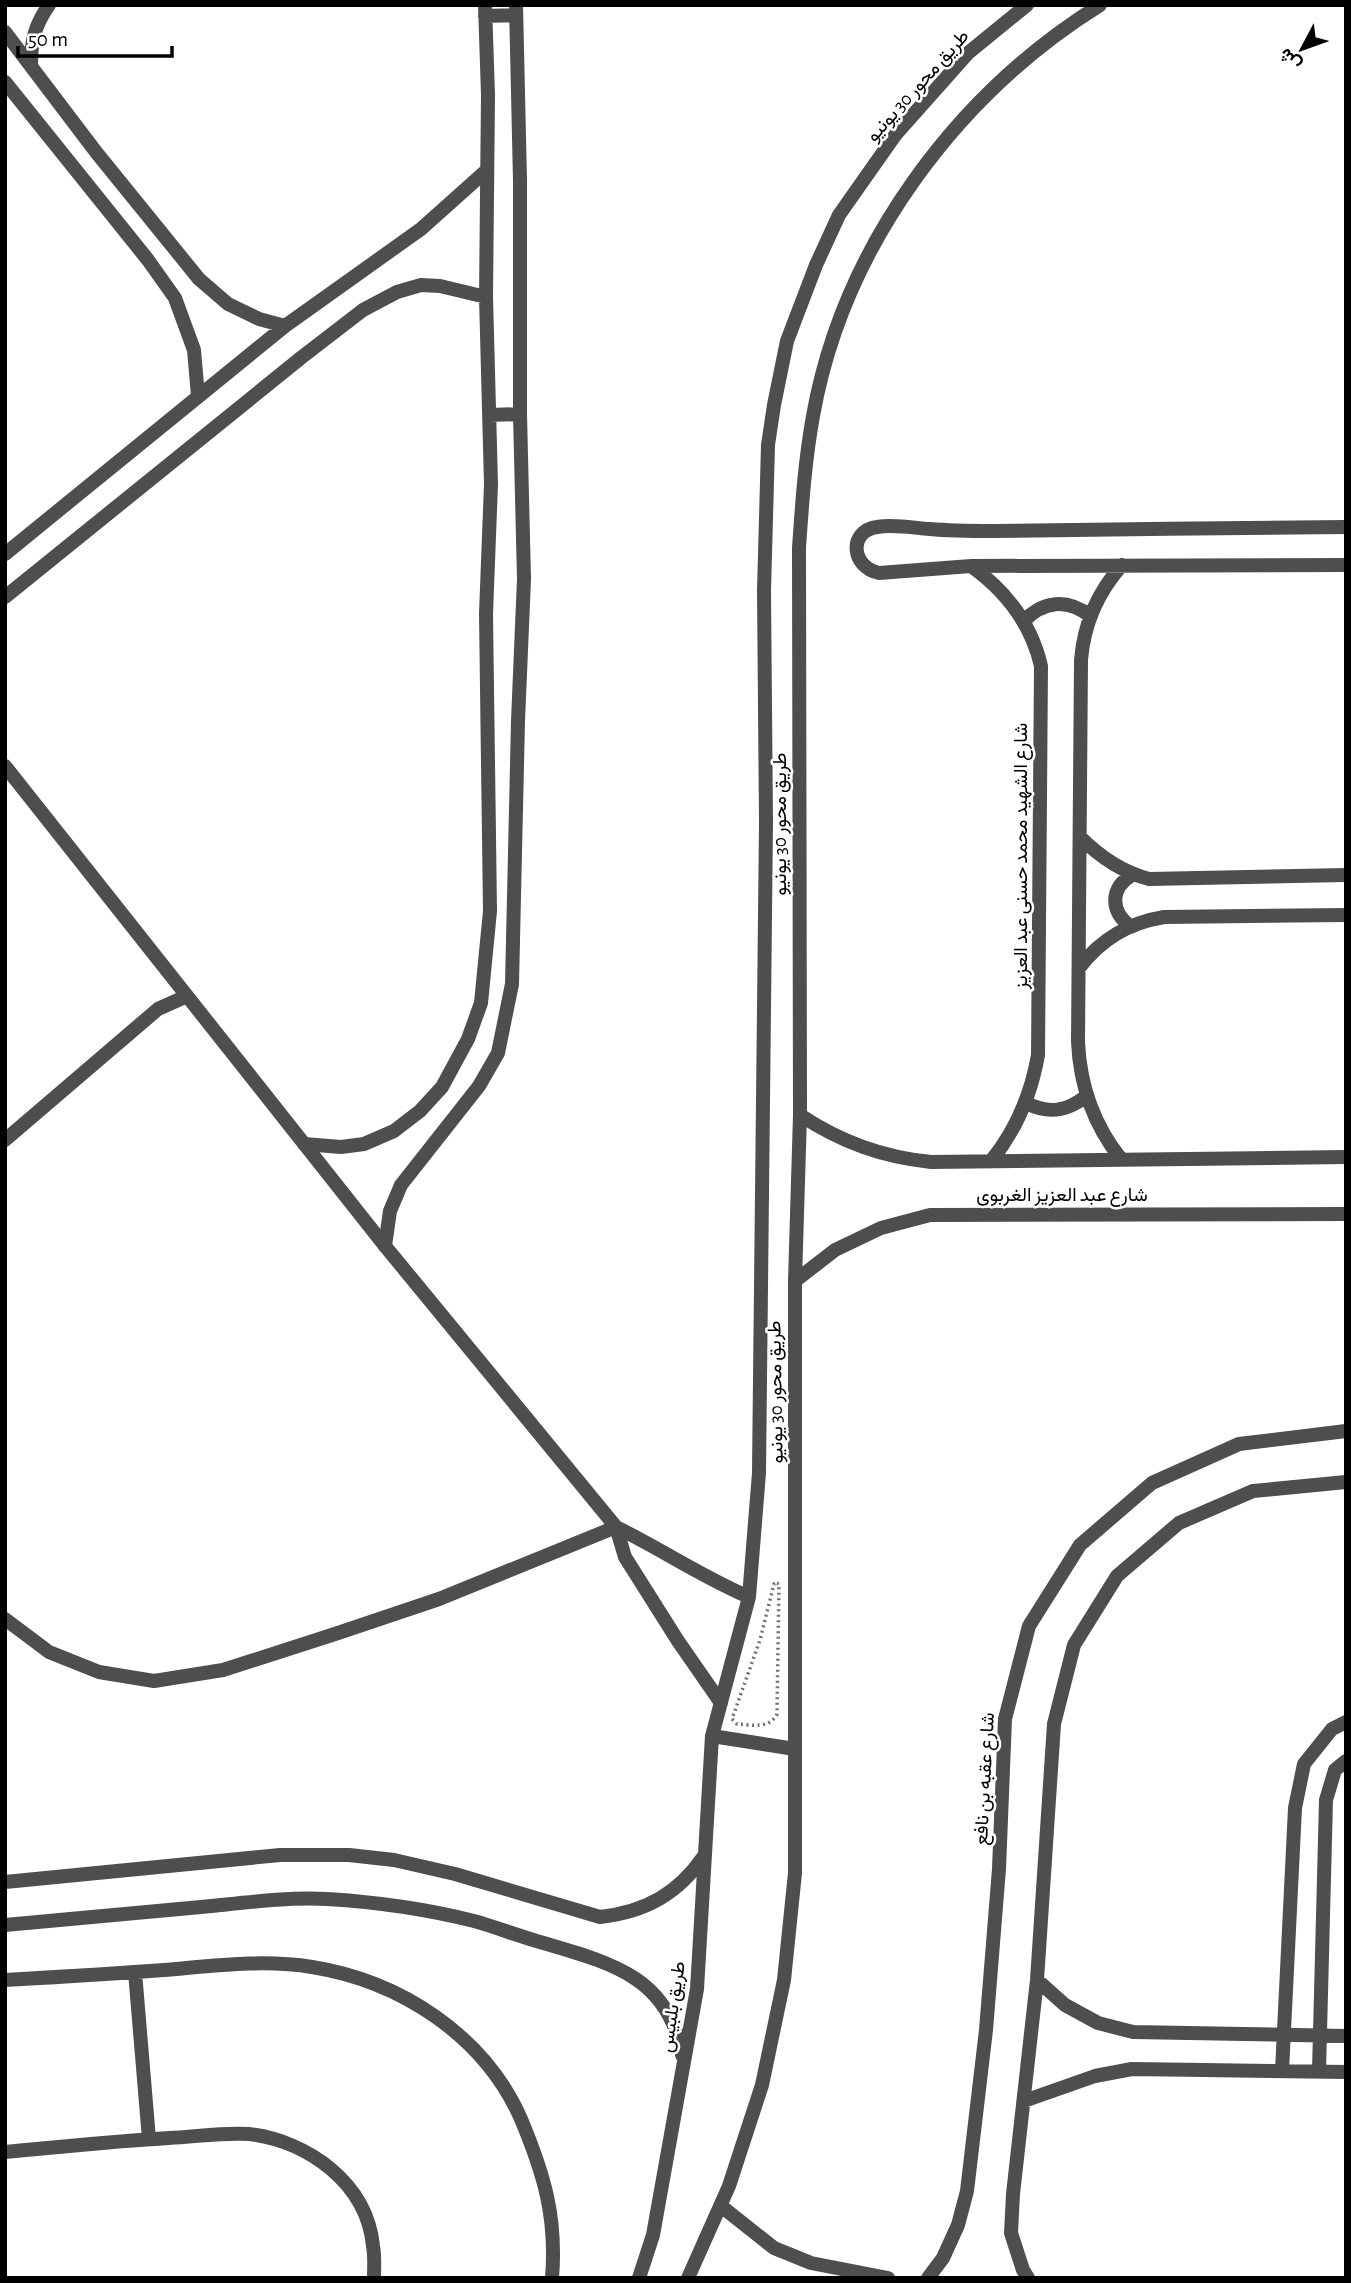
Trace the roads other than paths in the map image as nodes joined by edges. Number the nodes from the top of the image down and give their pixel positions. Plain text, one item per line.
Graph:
1 (49, 5) edge
2 (1027, 5) edge
3 (1100, 5) edge
4 (485, 10) edge
5 (516, 10) edge
6 (5, 32) edge
7 (31, 65) junction
8 (5, 82) edge
9 (487, 170) junction
10 (486, 297) junction
11 (285, 326) junction
12 (198, 396) junction
13 (520, 414) junction
14 (491, 415) junction
15 (1346, 527) edge
16 (5, 554) edge
17 (971, 565) junction
18 (1122, 565) junction
19 (1346, 565) edge
20 (5, 597) edge
21 (1090, 616) junction
22 (1024, 621) junction
23 (5, 766) edge
24 (1080, 837) junction
25 (1132, 875) junction
26 (1346, 875) edge
27 (1346, 915) edge
28 (1130, 926) junction
29 (1079, 968) junction
30 (187, 996) junction
31 (1086, 1096) junction
32 (1026, 1103) junction
33 (800, 1115) junction
34 (5, 1140) edge
35 (304, 1144) junction
36 (1346, 1157) edge
37 (1121, 1159) junction
38 (991, 1161) junction
39 (1346, 1214) edge
40 (385, 1246) junction
41 (795, 1281) junction
42 (1346, 1431) edge
43 (1346, 1482) edge
44 (616, 1527) junction
45 (749, 1597) junction
46 (5, 1619) edge
47 (721, 1703) junction
48 (1346, 1722) edge
49 (712, 1736) junction
50 (795, 1749) junction
51 (1346, 1761) edge
52 (704, 1855) junction
53 (5, 1882) edge
54 (5, 1925) edge
55 (135, 1972) junction
56 (5, 1980) edge
57 (1037, 1980) junction
58 (1284, 2035) junction
59 (1320, 2036) junction
60 (1346, 2036) edge
61 (684, 2066) junction
62 (1282, 2071) junction
63 (1319, 2071) junction
64 (1346, 2072) edge
65 (1024, 2101) junction
66 (149, 2139) junction
67 (5, 2152) edge
68 (721, 2206) junction
69 (374, 2278) edge
70 (552, 2278) edge
71 (639, 2278) edge
72 (688, 2278) edge
73 (888, 2278) edge
74 (928, 2278) edge
75 (1028, 2278) edge

1 - 7 street
2 - 45 street, طريق محور 30 يونيو
3 - 33 street, طريق محور 30 يونيو
4 - 5 street
4 - 9 street
5 - 13 street
6 - 7 street
7 - 11 street
8 - 12 street
9 - 10 street
9 - 11 street
10 - 14 street
10 - 20 street
11 - 12 street
12 - 16 street
13 - 14 street
13 - 40 street
14 - 35 street
15 - 17 street
17 - 18 street
17 - 22 street, شارع الشهيد محمد حسنى عبد العزيز
18 - 19 street
18 - 21 street
21 - 22 street
21 - 24 street
22 - 32 street, شارع الشهيد محمد حسنى عبد العزيز
23 - 30 street
24 - 25 street
24 - 29 street
25 - 26 street
25 - 28 street
27 - 28 street
28 - 29 street
29 - 31 street
30 - 34 street
30 - 35 street
31 - 32 street
31 - 37 street
32 - 38 street, شارع الشهيد محمد حسنى عبد العزيز
33 - 38 street, شارع عبد العزيز الغربوى
33 - 41 street, طريق محور 30 يونيو
35 - 40 street
36 - 37 street, شارع عبد العزيز الغربوى
37 - 38 street, شارع عبد العزيز الغربوى
39 - 41 street, شارع عبد العزيز الغربوى
40 - 44 street
41 - 50 street, طريق محور 30 يونيو
42 - 74 street, شارع عقبه بن نافع
43 - 57 street
44 - 45 street
44 - 46 street
44 - 47 street
45 - 47 street, طريق محور 30 يونيو
47 - 49 street, طريق محور 30 يونيو
48 - 58 street
49 - 50 street
49 - 52 street, طريق بلبيس
50 - 68 street
51 - 59 street
52 - 53 street
52 - 61 street, طريق بلبيس
54 - 61 street
55 - 56 street
55 - 66 street
55 - 70 street
57 - 58 street
57 - 65 street
58 - 59 street
58 - 62 street
59 - 60 street
59 - 63 street
61 - 71 street, طريق بلبيس
62 - 63 street
62 - 65 street
63 - 64 street
65 - 75 street
66 - 67 street
66 - 69 street
68 - 72 street
68 - 73 street

